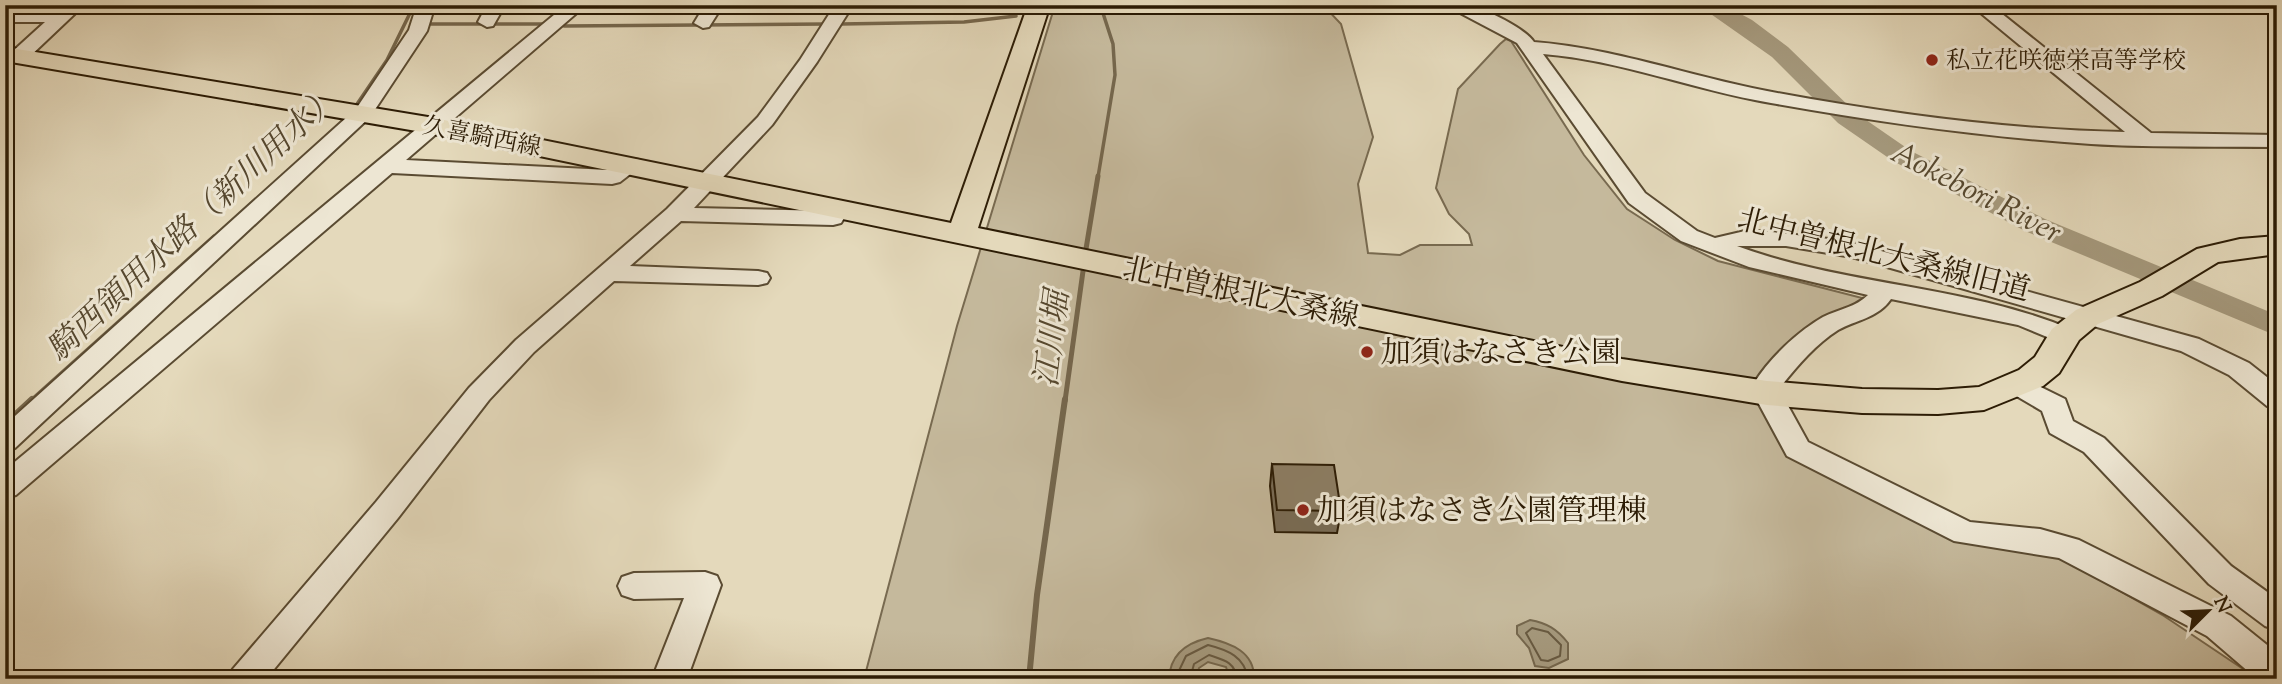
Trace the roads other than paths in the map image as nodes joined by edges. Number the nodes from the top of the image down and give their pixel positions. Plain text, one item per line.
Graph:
1 (426, 5) edge
2 (496, 5) edge
3 (577, 5) edge
4 (714, 5) edge
5 (844, 5) edge
6 (1039, 5) edge
7 (1454, 5) edge
8 (1980, 5) edge
9 (69, 11) edge
10 (5, 17) edge
11 (487, 22) dead end
12 (704, 23) dead end
13 (1531, 47) junction
14 (10, 60) edge
15 (353, 111) junction
16 (434, 126) junction
17 (2147, 140) junction
18 (2277, 141) edge
19 (631, 165) junction
20 (388, 166) junction
21 (707, 181) junction
22 (675, 214) junction
23 (834, 218) dead end
24 (962, 233) junction
25 (2277, 245) edge
26 (1717, 246) junction
27 (608, 273) junction
28 (758, 278) dead end
29 (1884, 291) junction
30 (152, 309) junction
31 (213, 314) junction
32 (2075, 327) junction
33 (2018, 384) junction
34 (1767, 393) junction
35 (2277, 399) edge
36 (5, 441) edge
37 (5, 487) edge
38 (635, 586) dead end
39 (2277, 617) edge
40 (2277, 676) edge
41 (245, 679) edge
42 (668, 679) edge

1 - 15 street
2 - 11 street
3 - 16 street
4 - 12 street
5 - 21 street
6 - 24 main road
7 - 13 street, 北中曽根北大桑線旧道
8 - 17 street
9 - 10 street
9 - 14 street
13 - 17 street
13 - 26 street, 北中曽根北大桑線旧道
14 - 15 main road, 久喜騎西線
15 - 16 main road, 久喜騎西線
15 - 30 street
16 - 19 main road, 久喜騎西線
16 - 20 street
17 - 18 street
19 - 20 street
19 - 21 main road, 久喜騎西線
20 - 31 street
21 - 22 street
21 - 24 main road, 久喜騎西線
22 - 23 street
22 - 27 street
24 - 34 main road, 北中曽根北大桑線
25 - 32 main road
26 - 29 street, 北中曽根北大桑線旧道
26 - 32 street
27 - 28 street
27 - 41 street
29 - 32 street, 北中曽根北大桑線旧道
29 - 34 street
30 - 31 street
30 - 36 street
31 - 37 street
32 - 33 main road, 北中曽根北大桑線
32 - 35 street
33 - 34 main road, 北中曽根北大桑線
33 - 39 street
34 - 40 street
38 - 42 street

